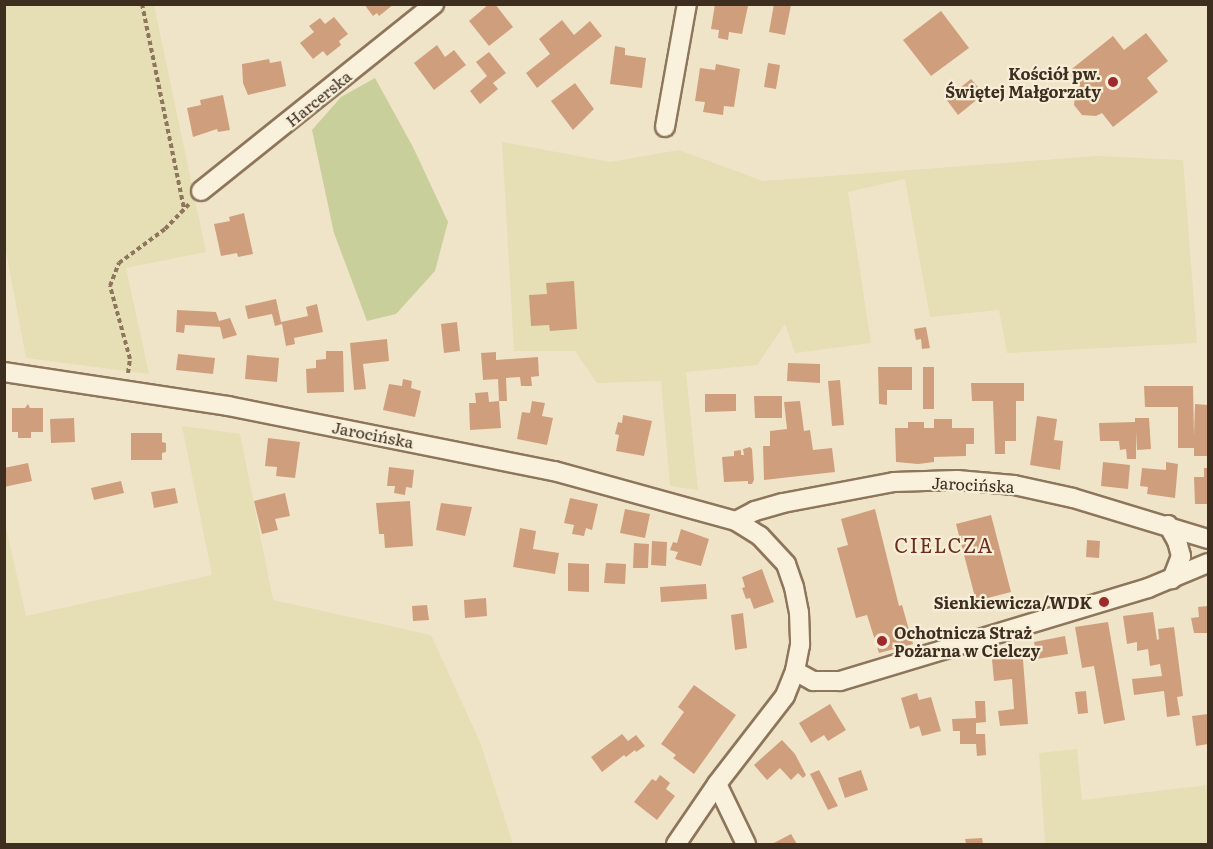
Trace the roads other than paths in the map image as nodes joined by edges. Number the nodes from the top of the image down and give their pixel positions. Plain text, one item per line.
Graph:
1 (434, 4) edge
2 (687, 4) edge
3 (665, 127) dead end
4 (201, 191) road end
5 (4, 372) edge
6 (736, 521) junction
7 (1168, 525) junction
8 (1209, 539) edge
9 (1209, 563) edge
10 (1172, 579) junction
11 (795, 671) junction
12 (717, 784) junction
13 (676, 844) edge
14 (746, 844) edge

1 - 4 street, Harcerska
2 - 3 street
5 - 6 street, Jarocińska
6 - 7 street, Jarocińska
6 - 11 street, Jarocińska
7 - 8 street, Jarocińska
7 - 10 street
9 - 10 street
10 - 11 street
11 - 12 street, Jarocińska
12 - 13 street, Jarocińska
12 - 14 street

